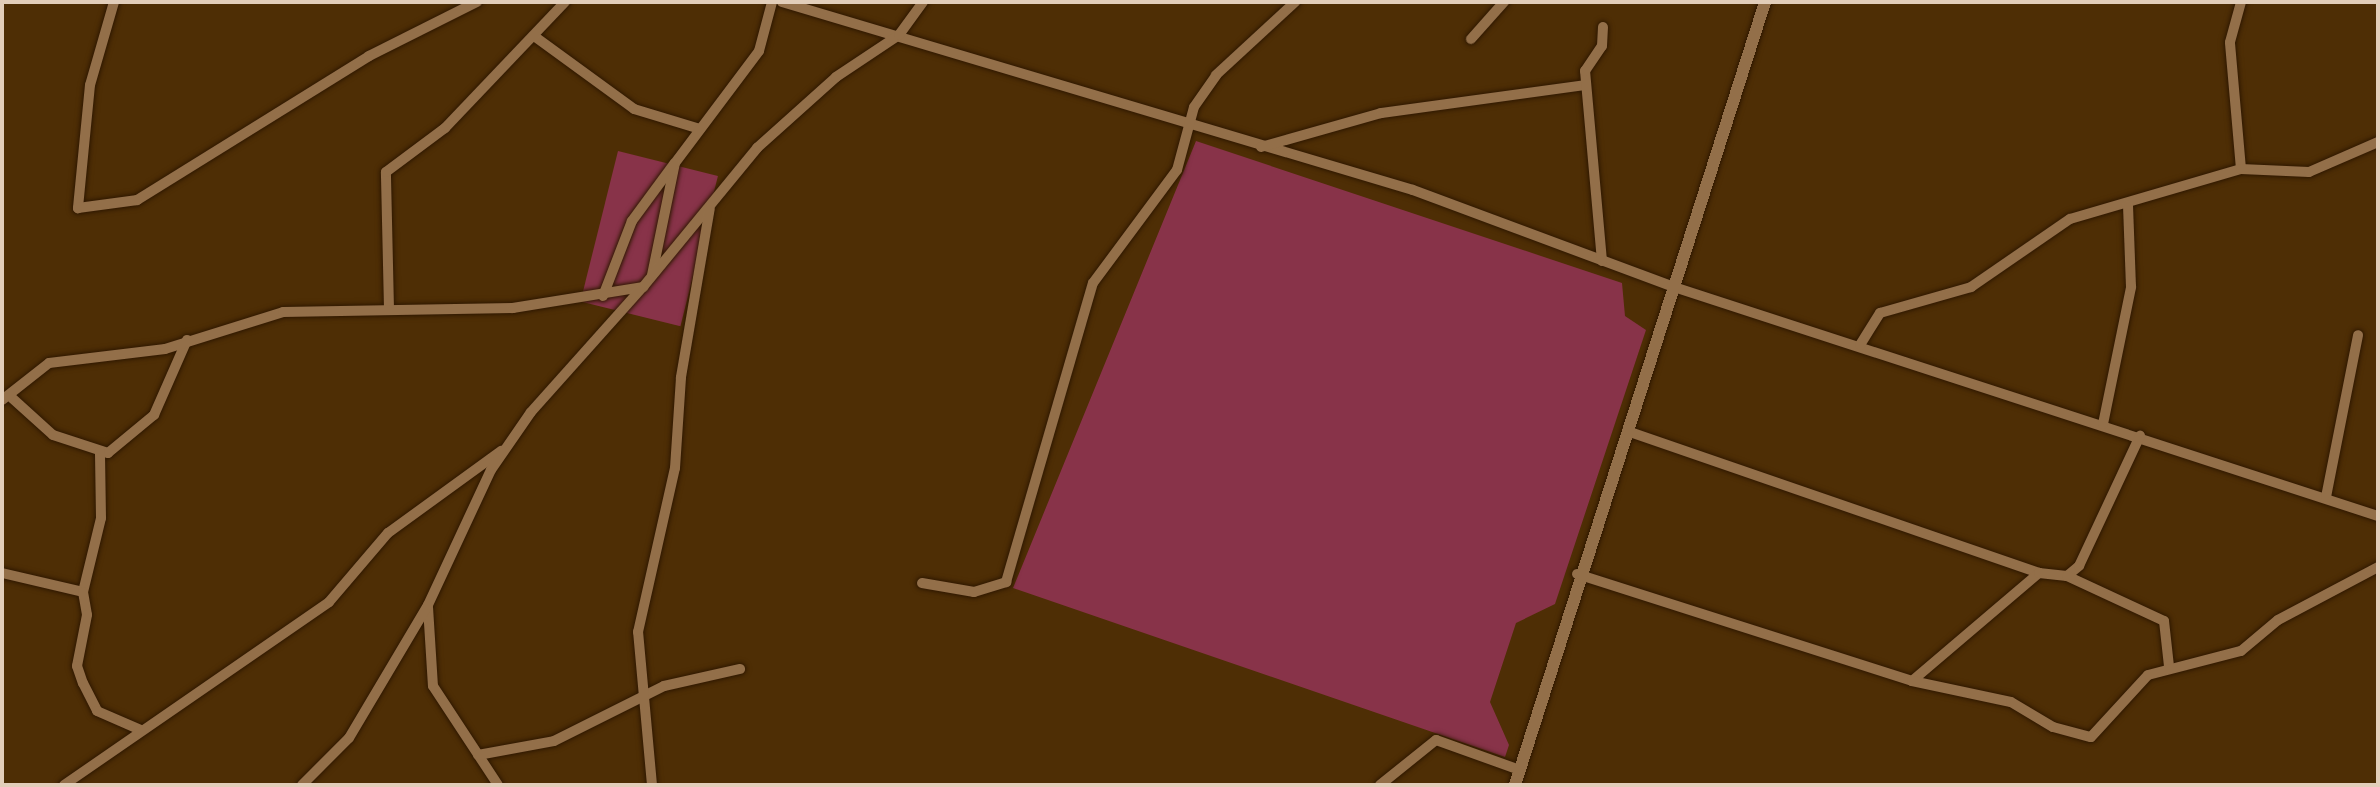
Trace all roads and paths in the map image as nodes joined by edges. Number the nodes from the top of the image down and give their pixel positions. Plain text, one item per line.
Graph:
1 (114, 2) edge
2 (477, 2) edge
3 (565, 2) edge
4 (772, 2) edge
5 (782, 2) edge
6 (923, 2) edge
7 (1295, 2) edge
8 (1504, 2) edge
9 (1765, 2) edge
10 (2241, 2) edge
11 (1603, 27) dead end
12 (899, 35) junction
13 (534, 36) junction
14 (1471, 39) dead end
15 (1585, 85) junction
16 (1189, 122) junction
17 (700, 129) junction
18 (2378, 142) edge
19 (1261, 147) junction
20 (675, 163) junction
21 (2241, 169) junction
22 (712, 202) junction
23 (2128, 205) junction
24 (1602, 261) junction
25 (652, 275) junction
26 (643, 287) junction
27 (1677, 288) junction
28 (603, 296) junction
29 (389, 309) junction
30 (2358, 335) dead end
31 (187, 340) junction
32 (1860, 345) junction
33 (7, 399) edge
34 (2103, 424) junction
35 (1627, 431) junction
36 (2140, 436) junction
37 (509, 445) junction
38 (100, 452) junction
39 (2326, 497) junction
40 (2378, 516) edge
41 (2378, 567) edge
42 (2, 573) edge
43 (2039, 573) junction
44 (1577, 574) junction
45 (2067, 576) junction
46 (922, 583) dead end
47 (83, 592) junction
48 (428, 605) junction
49 (2169, 666) junction
50 (740, 669) dead end
51 (1912, 681) junction
52 (643, 698) junction
53 (141, 730) junction
54 (478, 755) junction
55 (1520, 770) junction
56 (64, 785) edge
57 (302, 785) edge
58 (498, 785) edge
59 (652, 785) edge
60 (1380, 785) edge
61 (1515, 785) edge

1 - 2 street
3 - 13 street
4 - 17 street
5 - 12 street
6 - 12 street
7 - 16 street
8 - 14 street
9 - 27 street
10 - 21 street
11 - 15 street
12 - 16 street
12 - 22 street
13 - 17 street
13 - 29 street
15 - 19 street
15 - 24 street
16 - 19 street
16 - 46 street
17 - 20 street
18 - 21 street
19 - 24 street
20 - 25 street
20 - 28 street
21 - 23 street
22 - 25 street
22 - 52 street
23 - 32 street
23 - 34 street
24 - 27 street
25 - 26 street
26 - 28 street
26 - 37 street
27 - 32 street
27 - 35 street
28 - 29 street
29 - 31 street
30 - 39 street
31 - 33 street
31 - 38 street
32 - 34 street
33 - 38 street
34 - 36 street
35 - 43 street
35 - 44 street
36 - 39 street
36 - 45 street
37 - 48 street
37 - 53 street
38 - 47 street
39 - 40 street
41 - 49 street
42 - 47 street
43 - 45 street
43 - 51 street
44 - 51 street
44 - 55 street
45 - 49 street
47 - 53 street
48 - 54 street
48 - 57 street
49 - 51 street
50 - 52 street
52 - 54 street
52 - 59 street
53 - 56 street
54 - 58 street
55 - 60 street
55 - 61 street

